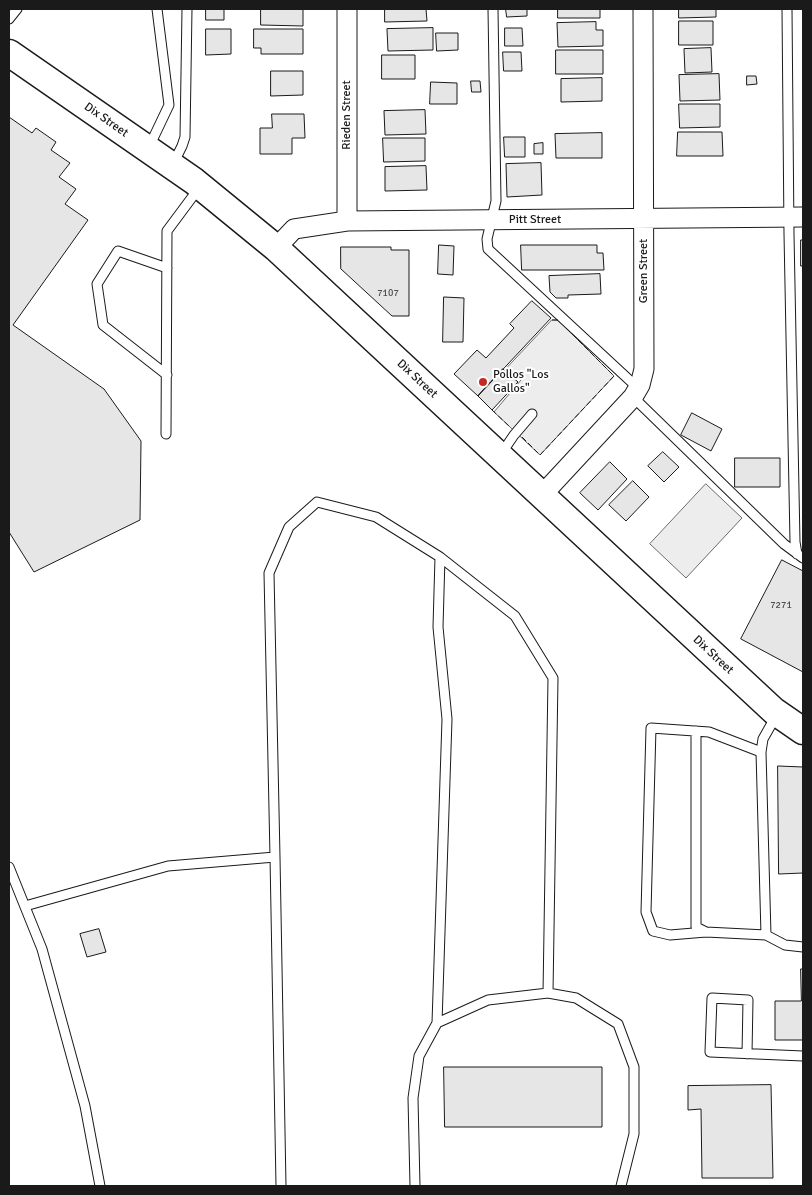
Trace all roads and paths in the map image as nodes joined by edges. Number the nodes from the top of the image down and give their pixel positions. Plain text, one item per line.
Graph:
1 (17, 9) edge
2 (157, 9) edge
3 (187, 9) edge
4 (347, 9) edge
5 (493, 9) edge
6 (643, 9) edge
7 (788, 9) edge
8 (9, 19) edge
9 (9, 53) edge
10 (148, 149) junction
11 (172, 166) junction
12 (200, 186) junction
13 (796, 217) edge
14 (644, 219) junction
15 (492, 220) junction
16 (348, 221) junction
17 (276, 248) junction
18 (167, 268) junction
19 (166, 375) junction
20 (636, 393) junction
21 (532, 414) dead end
22 (166, 434) dead end
23 (500, 456) junction
24 (542, 495) junction
25 (800, 556) edge
26 (440, 557) junction
27 (777, 713) junction
28 (696, 730) junction
29 (803, 731) edge
30 (761, 752) junction
31 (275, 857) junction
32 (9, 867) edge
33 (25, 906) junction
34 (706, 932) junction
35 (766, 935) junction
36 (803, 946) edge
37 (548, 993) junction
38 (437, 1023) junction
39 (747, 1054) junction
40 (803, 1056) edge
41 (100, 1186) edge
42 (281, 1186) edge
43 (416, 1186) edge
44 (621, 1186) edge

1 - 8 lane
2 - 10 lane
3 - 11 lane
4 - 16 street, Rieden Street
5 - 15 lane
6 - 14 street, Green Street
7 - 13 lane
9 - 10 street, Dix Street
10 - 11 street, Dix Street
11 - 12 street, Dix Street
12 - 17 street, Dix Street
12 - 18 lane
13 - 14 street, Pitt Street
13 - 25 lane
14 - 15 street, Pitt Street
14 - 20 street, Green Street
15 - 16 street, Pitt Street
15 - 20 lane
16 - 17 street, Pitt Street
17 - 23 street, Dix Street
18 - 19 lane
18 - 19 lane
19 - 22 lane
20 - 24 street
20 - 25 lane
21 - 23 lane
23 - 24 street, Dix Street
24 - 27 street, Dix Street
26 - 31 lane
26 - 37 lane
26 - 38 lane
27 - 29 street, Dix Street
27 - 30 lane
28 - 30 lane
28 - 34 lane
28 - 34 lane
30 - 35 lane
31 - 33 lane
31 - 42 lane
32 - 33 lane
33 - 41 lane
34 - 35 lane
35 - 36 lane
37 - 38 lane
37 - 44 lane
38 - 43 lane
39 - 39 lane
39 - 40 lane

